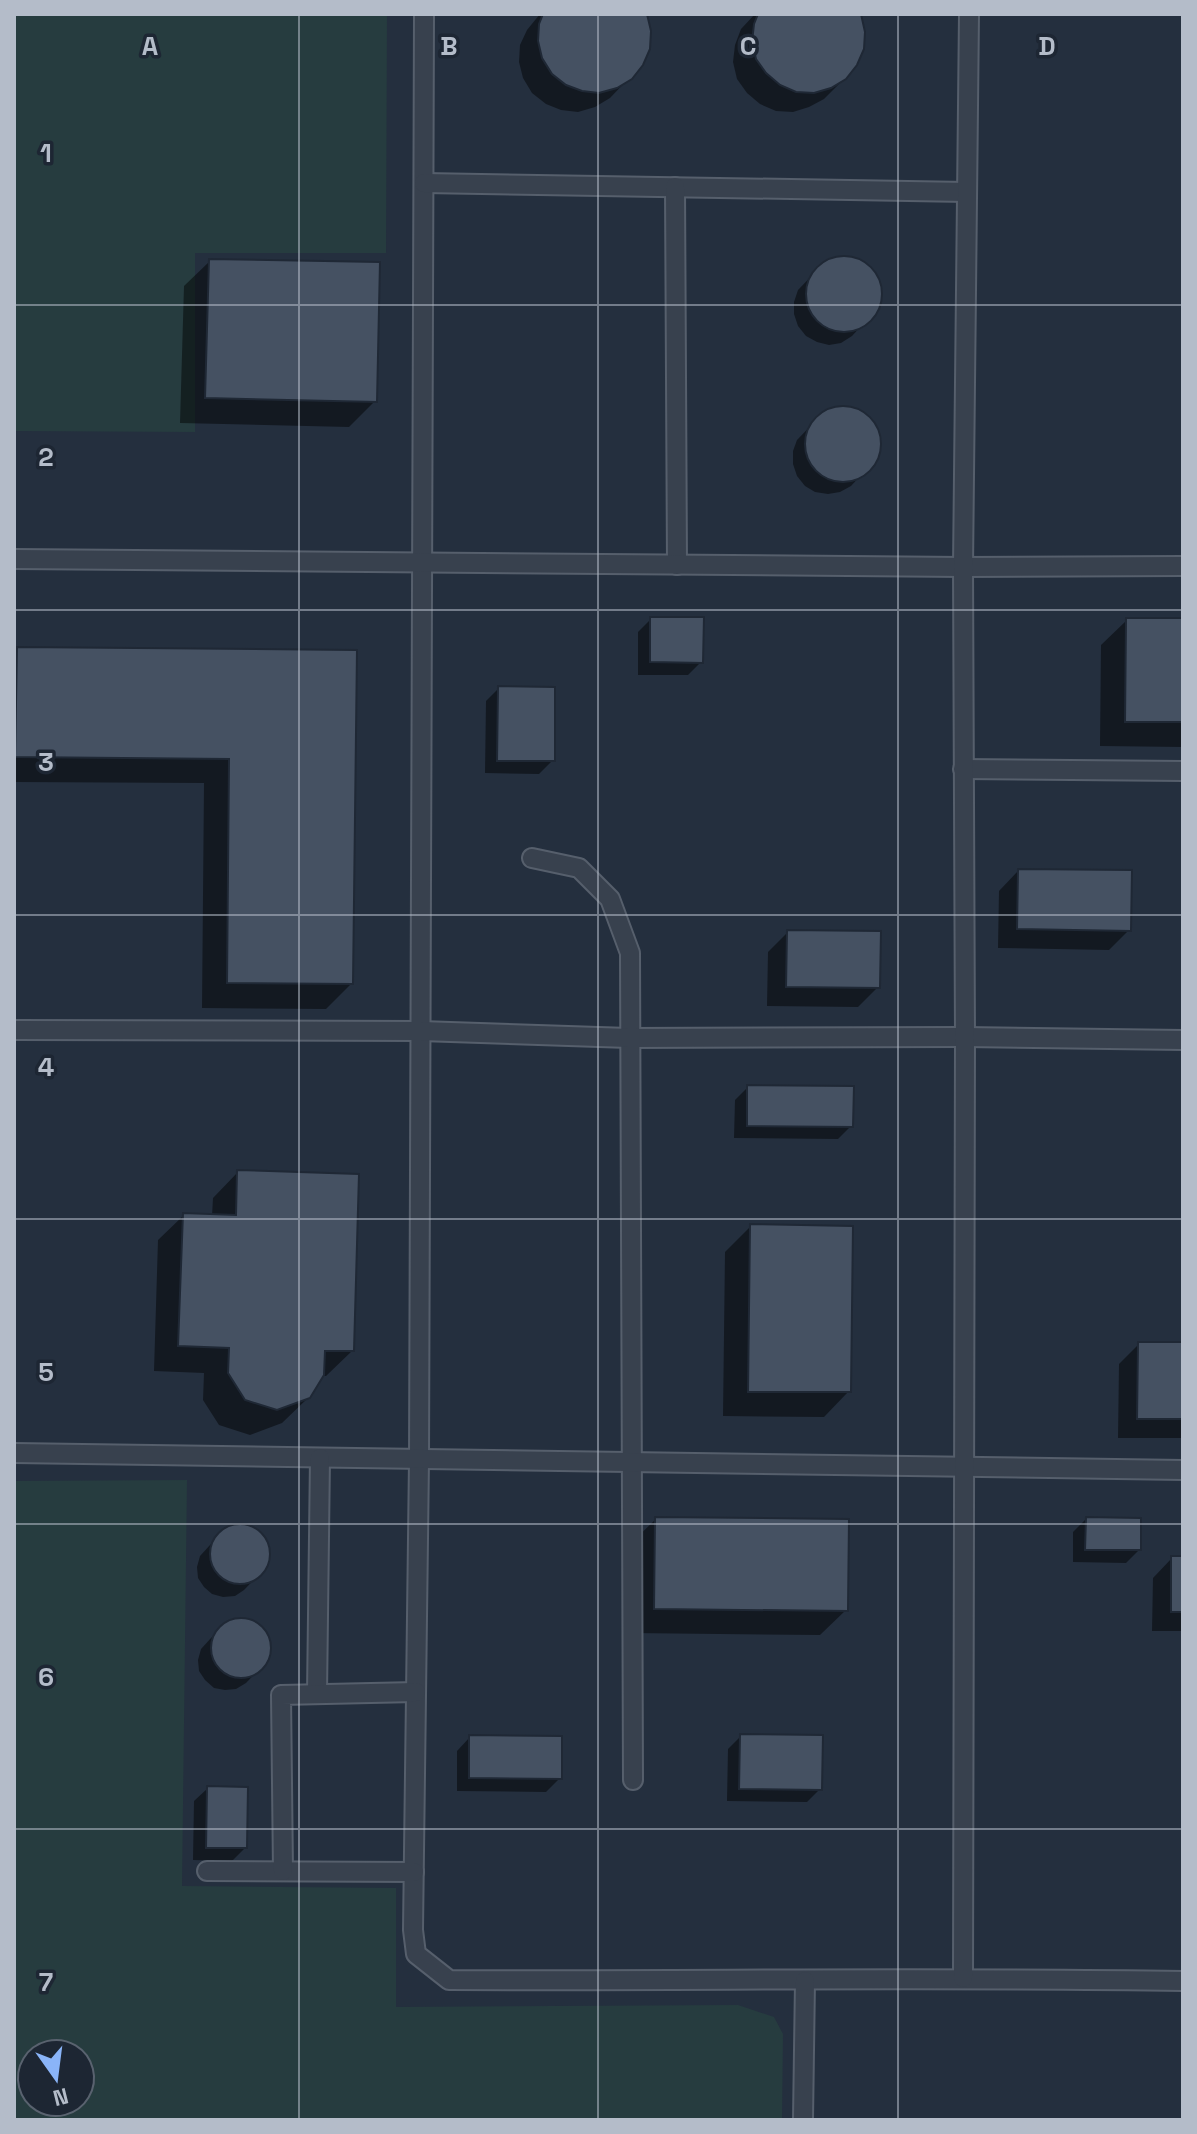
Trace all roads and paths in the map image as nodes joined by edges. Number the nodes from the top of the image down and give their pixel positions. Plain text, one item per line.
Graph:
1 (424, 14) edge
2 (969, 14) edge
3 (424, 183) junction
4 (675, 187) junction
5 (967, 192) junction
6 (14, 559) edge
7 (424, 563) junction
8 (677, 565) junction
9 (1183, 566) edge
10 (963, 567) junction
11 (963, 769) junction
12 (1183, 771) edge
13 (532, 858) dead end
14 (14, 1030) edge
15 (421, 1031) junction
16 (965, 1037) junction
17 (629, 1038) junction
18 (1183, 1040) edge
19 (14, 1453) edge
20 (320, 1458) junction
21 (419, 1460) junction
22 (631, 1463) junction
23 (963, 1467) junction
24 (1183, 1470) edge
25 (416, 1692) junction
26 (317, 1694) junction
27 (633, 1780) dead end
28 (207, 1871) dead end
29 (283, 1871) junction
30 (414, 1872) junction
31 (963, 1978) junction
32 (805, 1981) junction
33 (1183, 1981) edge
34 (803, 2120) edge

1 - 3 lane
2 - 5 lane
3 - 4 lane
3 - 7 lane
4 - 5 lane
4 - 8 lane
5 - 10 lane
6 - 7 lane
7 - 8 lane
7 - 15 lane
8 - 10 lane
9 - 10 lane
10 - 11 lane
11 - 12 lane
11 - 16 lane
13 - 17 lane
14 - 15 lane
15 - 17 lane
15 - 21 lane
16 - 17 lane
16 - 18 lane
16 - 23 lane
17 - 22 lane
19 - 20 lane
20 - 21 lane
20 - 26 lane
21 - 22 lane
21 - 25 lane
22 - 23 lane
22 - 27 lane
23 - 24 lane
23 - 31 lane
25 - 26 lane
25 - 30 lane
26 - 29 lane
28 - 29 lane
29 - 30 lane
30 - 32 lane
31 - 32 lane
31 - 33 lane
32 - 34 lane

